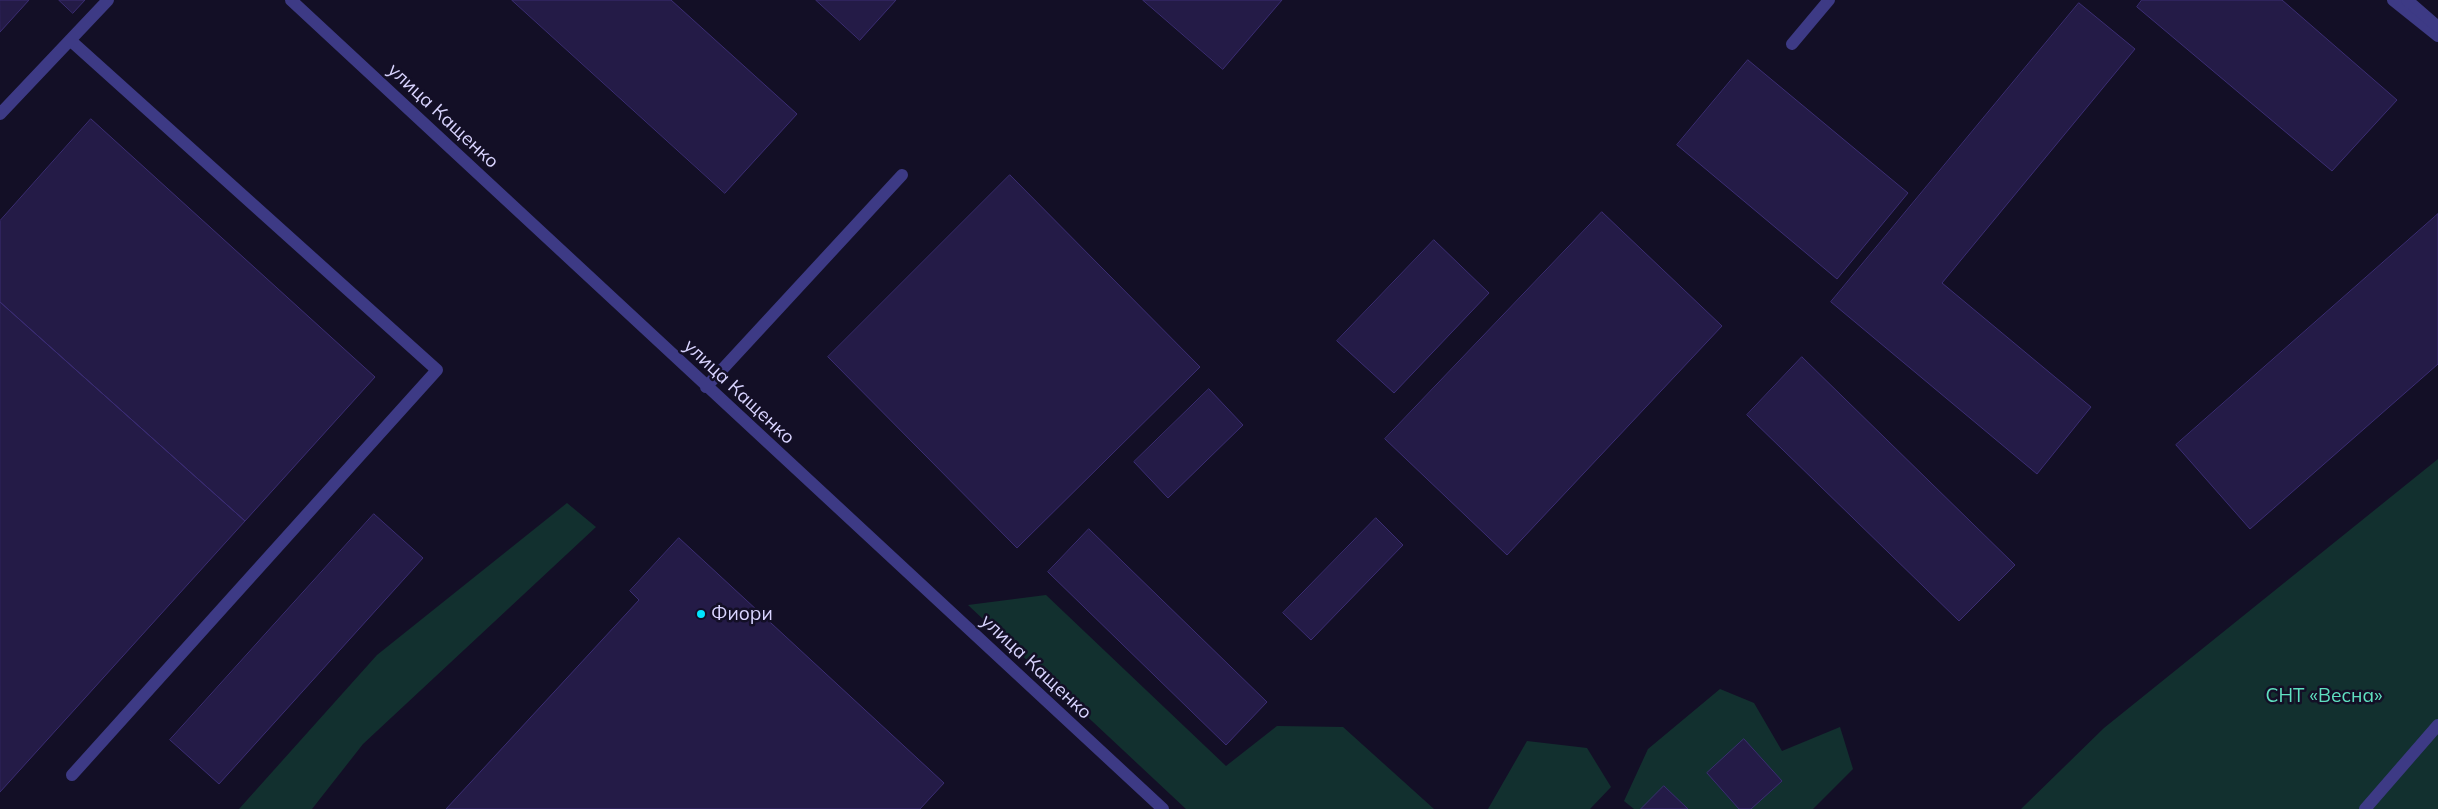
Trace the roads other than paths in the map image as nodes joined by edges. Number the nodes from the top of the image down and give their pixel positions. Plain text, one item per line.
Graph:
1 (108, 0) edge
2 (291, 0) edge
3 (1829, 0) edge
4 (2393, 0) edge
5 (2407, 0) edge
6 (2438, 28) edge
7 (2438, 36) edge
8 (70, 40) junction
9 (1792, 44) dead end
10 (0, 114) edge
11 (902, 175) dead end
12 (706, 387) junction
13 (2438, 725) edge
14 (72, 775) dead end
15 (1163, 809) edge
16 (2365, 809) edge

1 - 8 street
2 - 12 street, улица Кащенко
3 - 9 street
4 - 7 street
5 - 6 street
8 - 10 street
8 - 14 street
11 - 12 street
12 - 15 street, улица Кащенко
13 - 16 street

